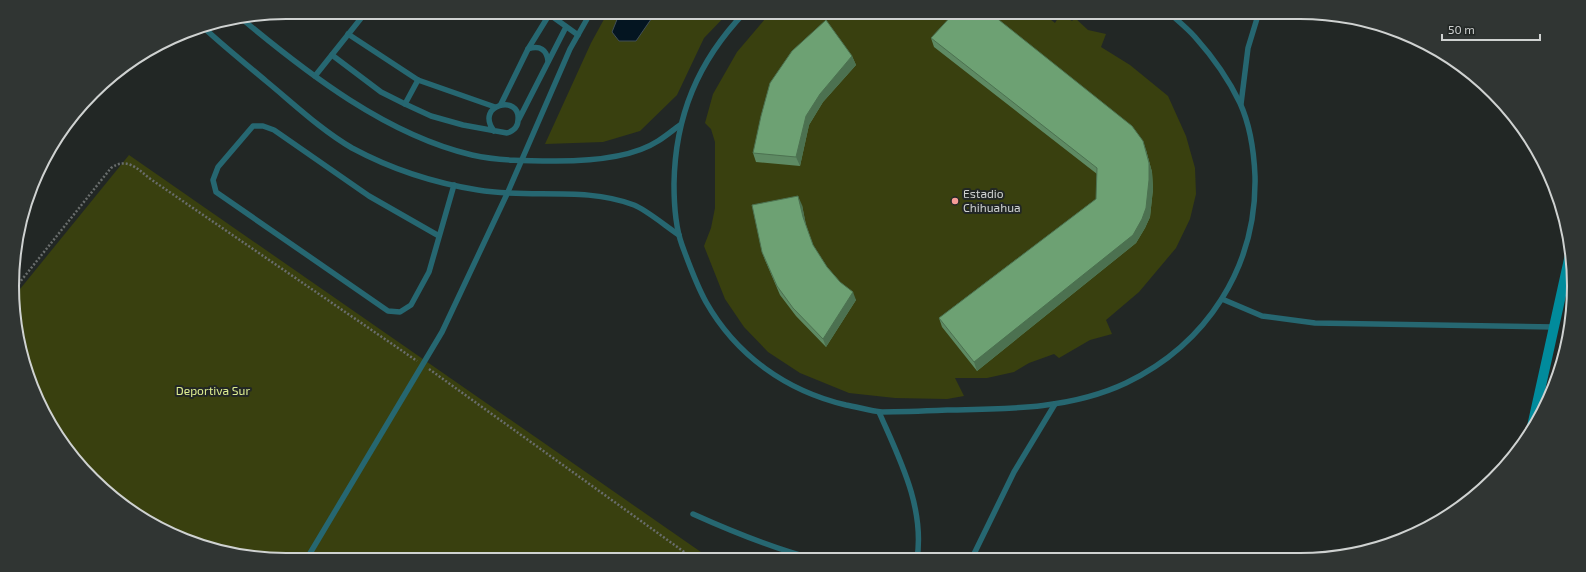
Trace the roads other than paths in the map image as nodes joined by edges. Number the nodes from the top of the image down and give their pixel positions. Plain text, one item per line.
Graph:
1 (360, 19) edge
2 (545, 19) edge
3 (556, 19) edge
4 (587, 19) edge
5 (739, 19) edge
6 (1176, 19) edge
7 (1257, 19) edge
8 (246, 22) edge
9 (566, 27) junction
10 (208, 31) edge
11 (348, 34) junction
12 (578, 35) junction
13 (528, 49) junction
14 (332, 55) junction
15 (548, 62) junction
16 (315, 76) junction
17 (418, 80) junction
18 (405, 104) junction
19 (501, 104) junction
20 (1241, 104) junction
21 (495, 107) junction
22 (518, 119) junction
23 (680, 125) junction
24 (494, 131) junction
25 (521, 162) junction
26 (454, 185) junction
27 (507, 194) junction
28 (679, 235) junction
29 (440, 236) junction
30 (1566, 274) edge
31 (1222, 299) junction
32 (1554, 327) junction
33 (1055, 404) junction
34 (1535, 411) edge
35 (879, 412) junction
36 (693, 514) dead end
37 (310, 553) edge
38 (793, 553) edge
39 (918, 553) edge
40 (974, 553) edge

1 - 11 lane
2 - 13 lane
3 - 9 lane
4 - 12 lane
5 - 23 lane
6 - 20 lane
7 - 20 lane
8 - 16 lane
9 - 12 lane
9 - 15 lane
10 - 26 lane
11 - 14 lane
11 - 17 lane
12 - 25 lane
13 - 15 lane
13 - 19 lane
14 - 16 lane
14 - 18 lane
15 - 22 lane
16 - 25 lane
17 - 18 lane
17 - 21 lane
18 - 24 lane
19 - 21 lane
19 - 22 lane
20 - 31 lane
21 - 24 lane
22 - 24 lane
23 - 25 lane
23 - 28 lane
25 - 27 lane
26 - 27 lane
26 - 29 lane
27 - 28 lane
27 - 37 lane
28 - 35 lane
29 - 29 lane
30 - 32 main road
31 - 32 lane
31 - 33 lane
32 - 34 main road
33 - 35 lane
33 - 40 lane
35 - 39 lane
36 - 38 lane

